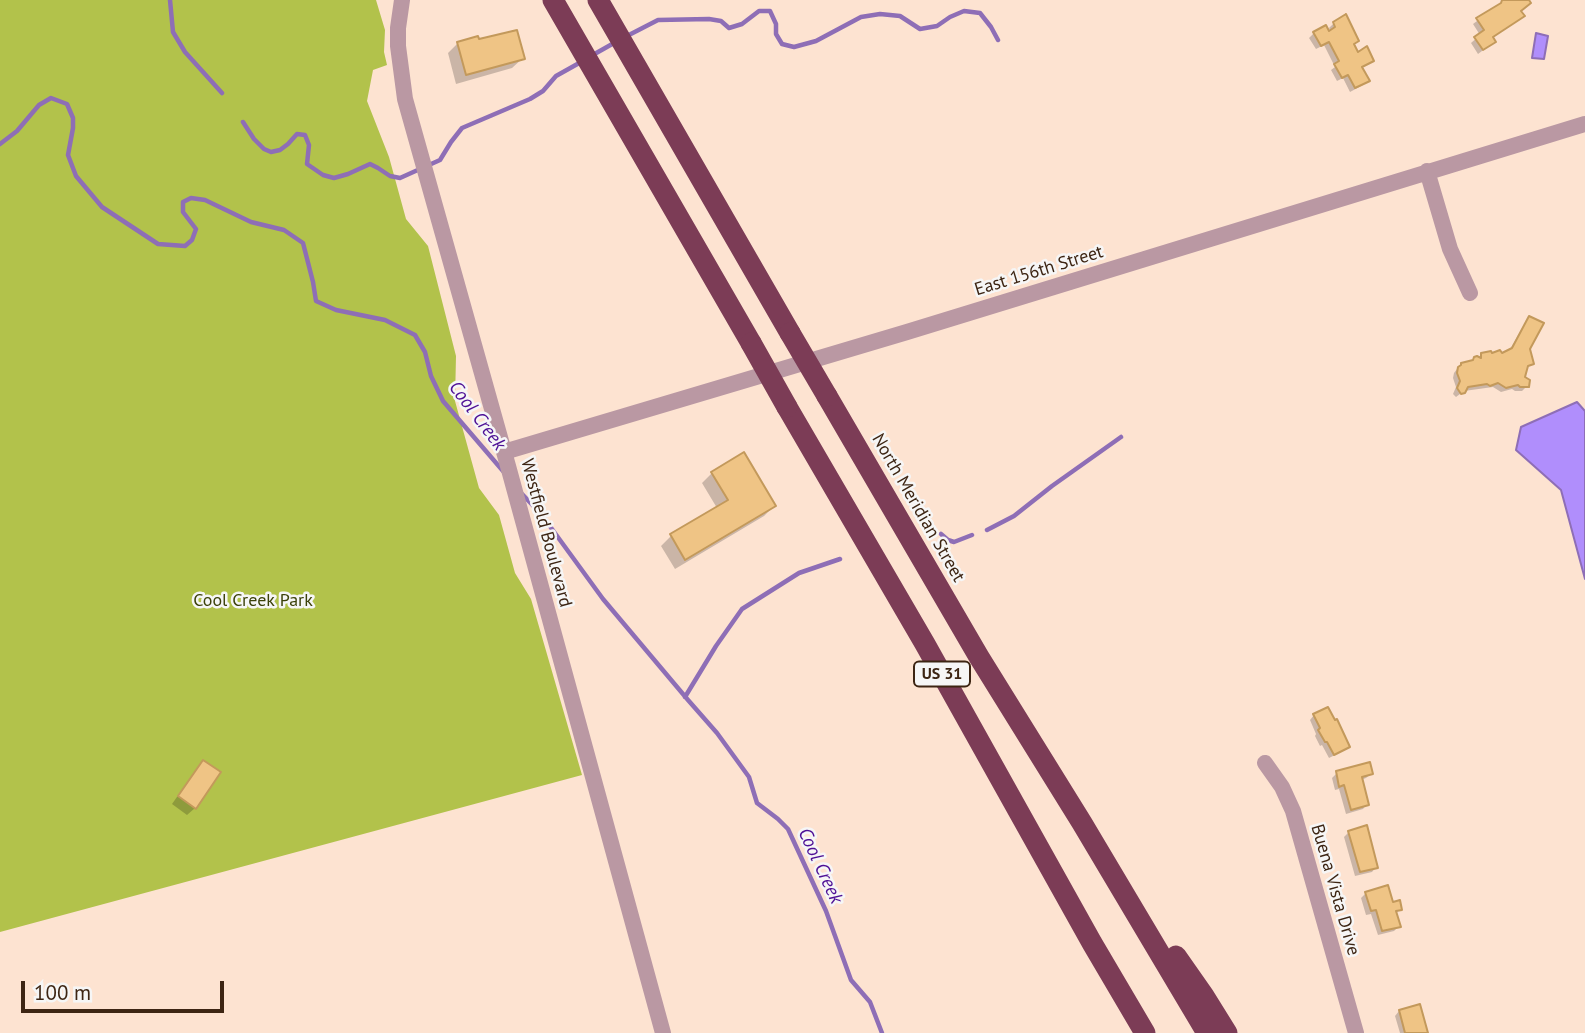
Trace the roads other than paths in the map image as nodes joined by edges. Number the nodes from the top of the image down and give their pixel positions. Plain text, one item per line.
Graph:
1 (402, 0) edge
2 (553, 0) edge
3 (602, 7) edge
4 (1585, 124) edge
5 (1427, 171) junction
6 (1470, 293) dead end
7 (506, 459) junction
8 (1265, 763) dead end
9 (1082, 823) junction
10 (1093, 943) junction
11 (663, 1033) edge
12 (1139, 1033) edge
13 (1145, 1033) edge
14 (1208, 1033) edge
15 (1227, 1033) edge
16 (1356, 1033) edge

1 - 7 street, Westfield Boulevard
2 - 10 highway, US 31, bridge
3 - 9 highway, North Meridian Street / US 31, bridge
4 - 5 street, East 156th Street
5 - 6 street
5 - 7 street, East 156th Street
7 - 11 street, Westfield Boulevard
8 - 16 street, Buena Vista Drive
9 - 14 highway, North Meridian Street / US 31
9 - 15 highway
10 - 12 highway
10 - 13 highway, US 31

